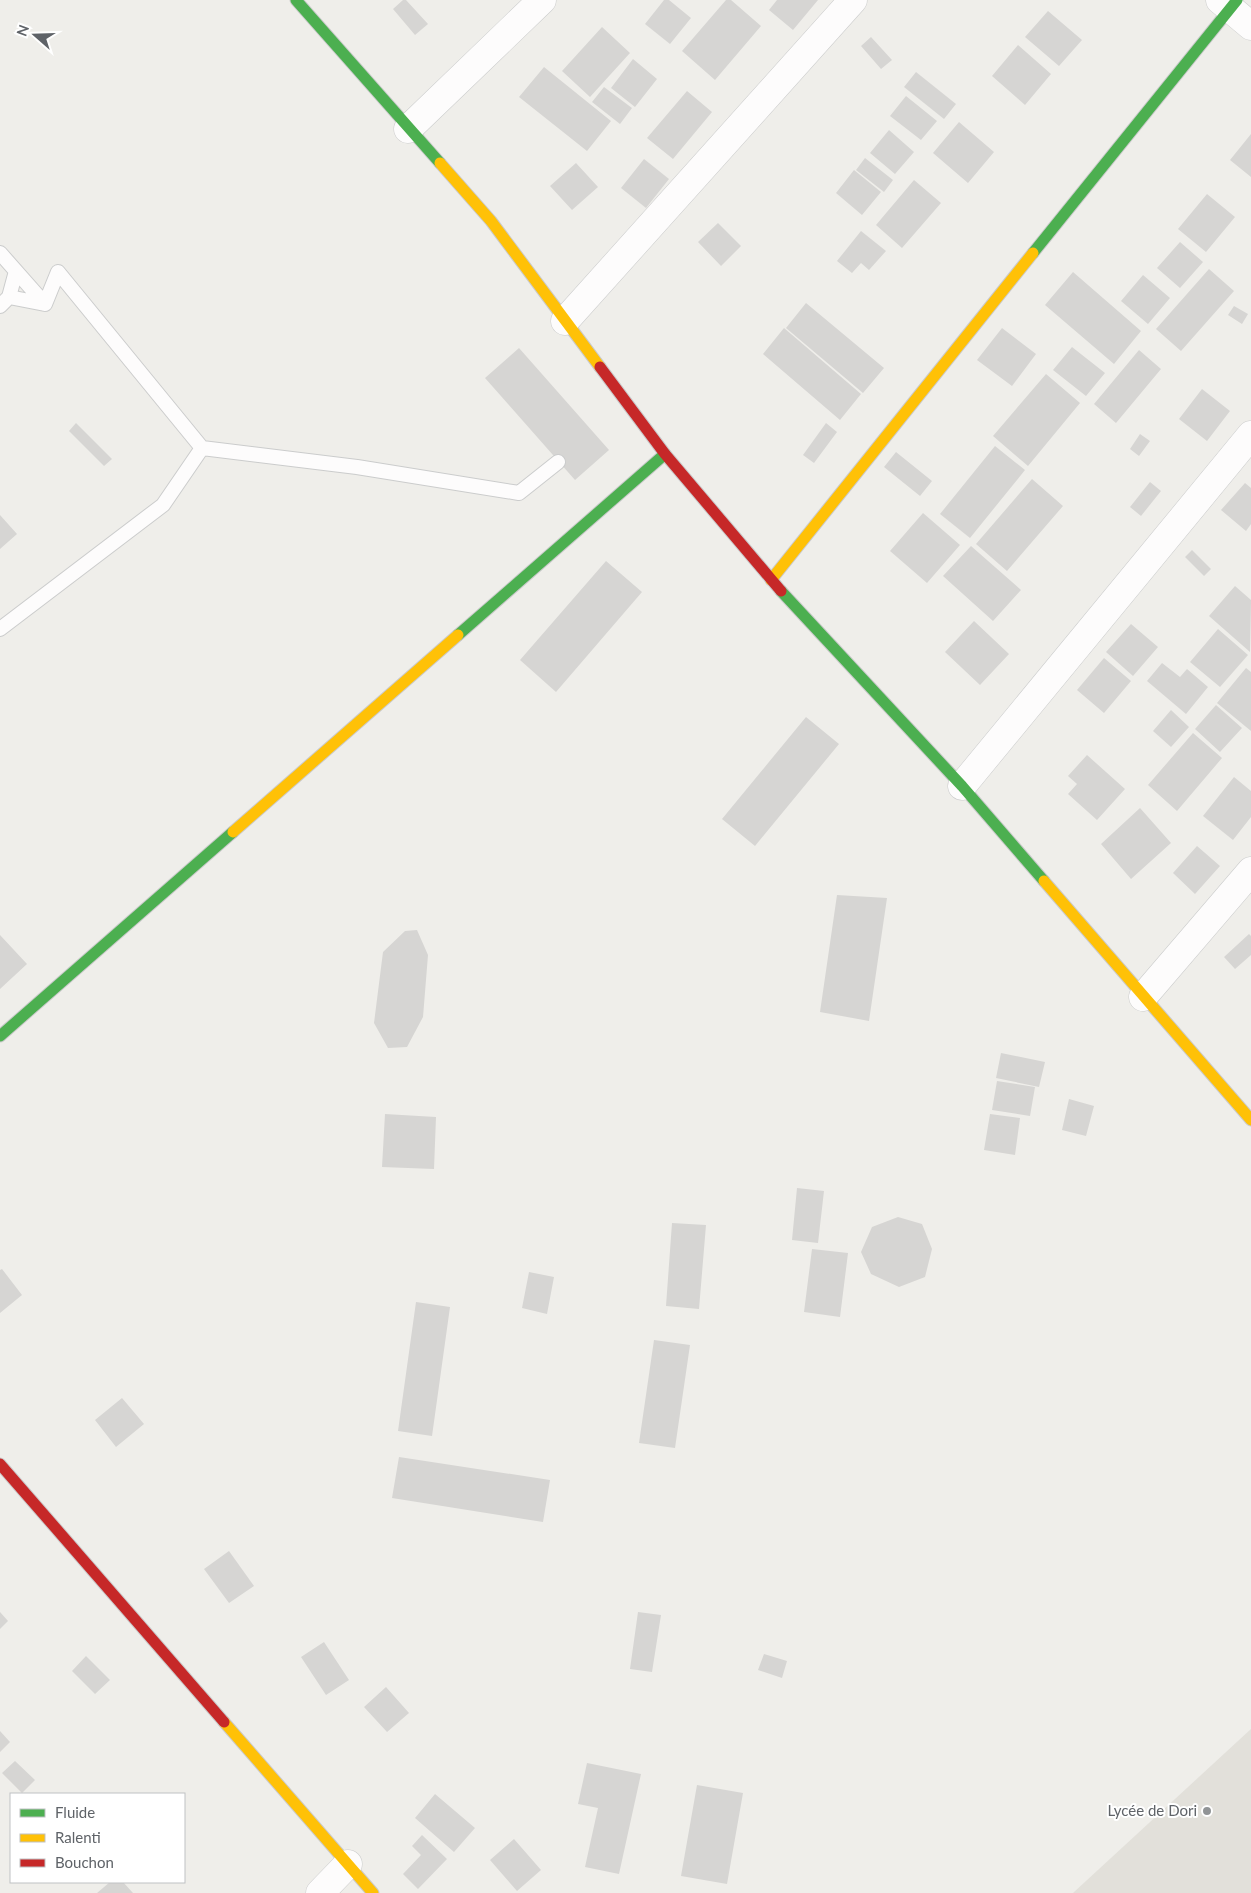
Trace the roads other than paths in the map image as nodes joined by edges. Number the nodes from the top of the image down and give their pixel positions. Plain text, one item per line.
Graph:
1 (296, 0) edge
2 (542, 0) edge
3 (853, 0) edge
4 (1229, 3) edge
5 (1251, 26) edge
6 (408, 129) junction
7 (0, 253) edge
8 (16, 271) junction
9 (5, 302) edge
10 (45, 304) junction
11 (565, 321) junction
12 (1251, 435) edge
13 (202, 448) junction
14 (665, 454) junction
15 (558, 462) dead end
16 (771, 580) junction
17 (0, 630) edge
18 (962, 786) junction
19 (1251, 871) edge
20 (1143, 997) junction
21 (0, 1036) edge
22 (1251, 1120) edge
23 (0, 1464) edge
24 (348, 1864) junction
25 (320, 1893) edge
26 (372, 1893) edge

1 - 6 street
2 - 6 street
3 - 11 street
4 - 5 street
4 - 16 street
6 - 11 street
7 - 8 lane
8 - 9 lane
8 - 10 lane
9 - 10 lane
10 - 13 lane
11 - 14 street
12 - 18 street
13 - 15 lane
13 - 17 lane
14 - 16 street
14 - 21 street
16 - 18 street
18 - 20 street
19 - 20 street
20 - 22 street
23 - 24 street
24 - 25 street
24 - 26 street

